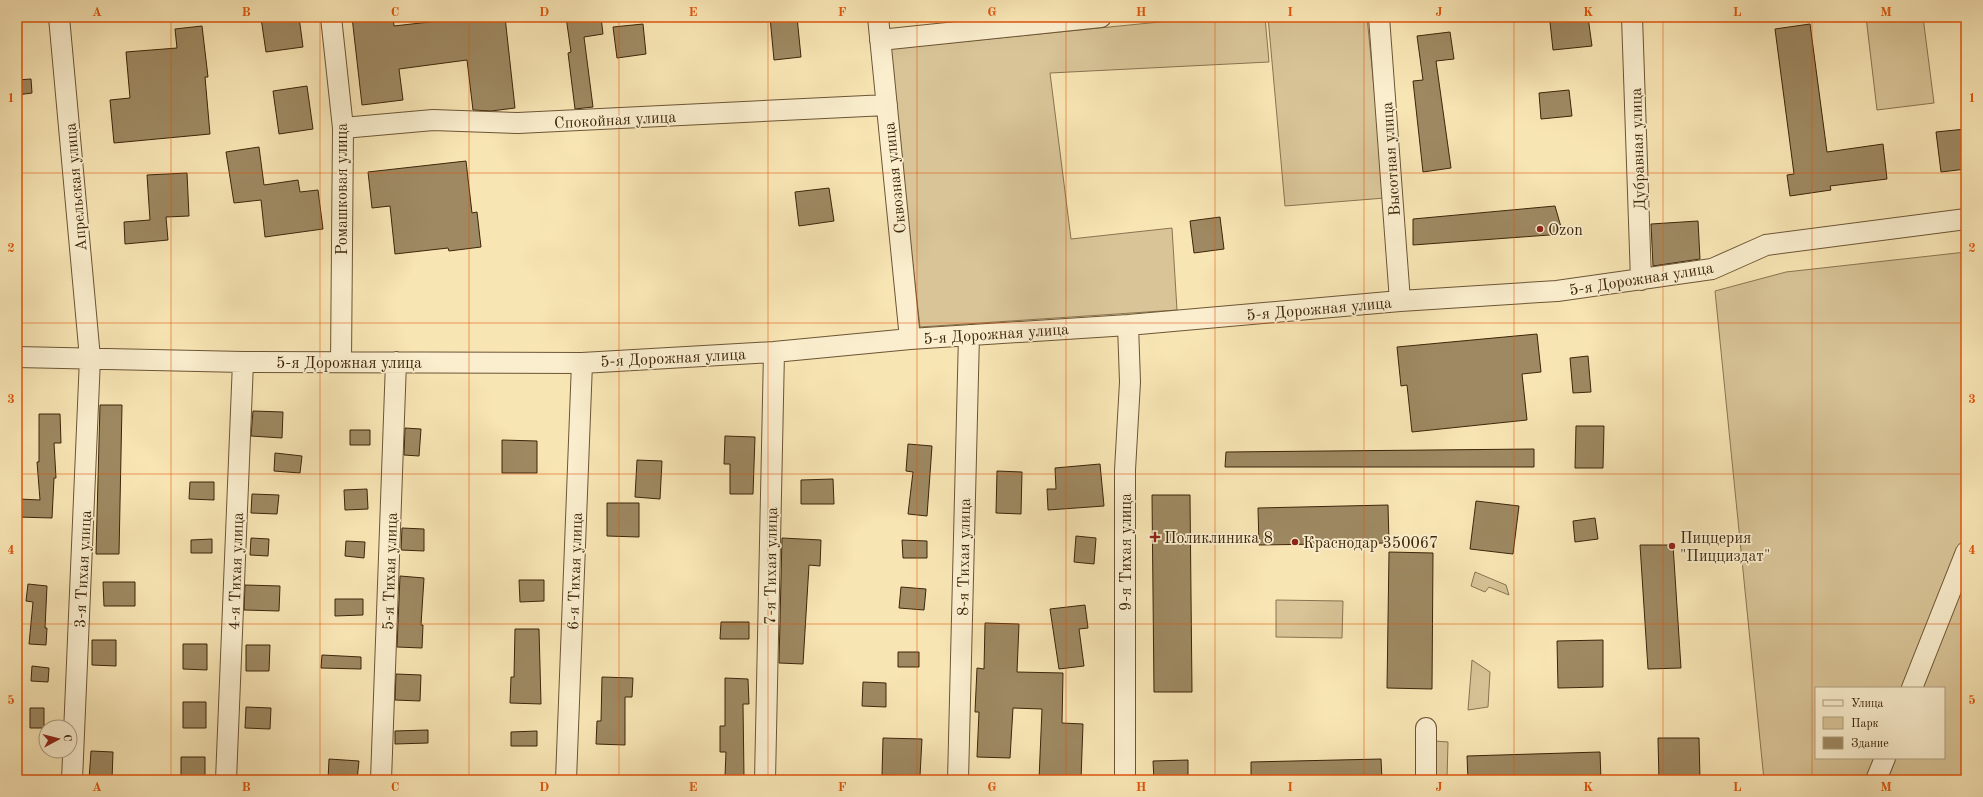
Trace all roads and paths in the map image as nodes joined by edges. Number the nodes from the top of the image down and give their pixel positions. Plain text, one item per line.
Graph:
1 (59, 17) edge
2 (331, 17) edge
3 (878, 17) edge
4 (1101, 17) edge
5 (1379, 17) edge
6 (1632, 17) edge
7 (880, 40) junction
8 (887, 105) junction
9 (343, 128) junction
10 (1966, 219) edge
11 (1641, 280) junction
12 (1400, 301) junction
13 (1128, 325) junction
14 (969, 335) junction
15 (910, 339) junction
16 (774, 352) junction
17 (17, 357) edge
18 (90, 358) junction
19 (243, 362) junction
20 (341, 362) junction
21 (396, 362) junction
22 (582, 363) junction
23 (1966, 552) edge
24 (1912, 687) edge
25 (1426, 728) dead end
26 (1885, 759) edge
27 (72, 780) edge
28 (226, 780) edge
29 (381, 780) edge
30 (566, 780) edge
31 (766, 780) edge
32 (958, 780) edge
33 (1125, 780) edge
34 (1426, 780) edge
35 (1876, 780) edge

1 - 18 street, Апрельская улица
2 - 9 street, Ромашковая улица
3 - 7 street, Сквозная улица
4 - 7 street
5 - 12 street, Высотная улица
6 - 11 street, Дубравная улица
7 - 8 street, Сквозная улица
8 - 9 street, Спокойная улица
8 - 15 street, Сквозная улица
9 - 20 street, Ромашковая улица
10 - 11 street, 5-я Дорожная улица
11 - 12 street, 5-я Дорожная улица
12 - 13 street, 5-я Дорожная улица
13 - 14 street, 5-я Дорожная улица
13 - 33 street, 9-я Тихая улица
14 - 15 street, 5-я Дорожная улица
14 - 32 street, 8-я Тихая улица
15 - 16 street, 5-я Дорожная улица
16 - 22 street, 5-я Дорожная улица
16 - 31 street, 7-я Тихая улица
17 - 18 street, 5-я Дорожная улица
18 - 19 street, 5-я Дорожная улица
18 - 27 street, 3-я Тихая улица
19 - 20 street, 5-я Дорожная улица
19 - 28 street, 4-я Тихая улица
20 - 21 street, 5-я Дорожная улица
21 - 22 street, 5-я Дорожная улица
21 - 29 street, 5-я Тихая улица
22 - 30 street, 6-я Тихая улица
23 - 24 street
25 - 34 street
26 - 35 street

